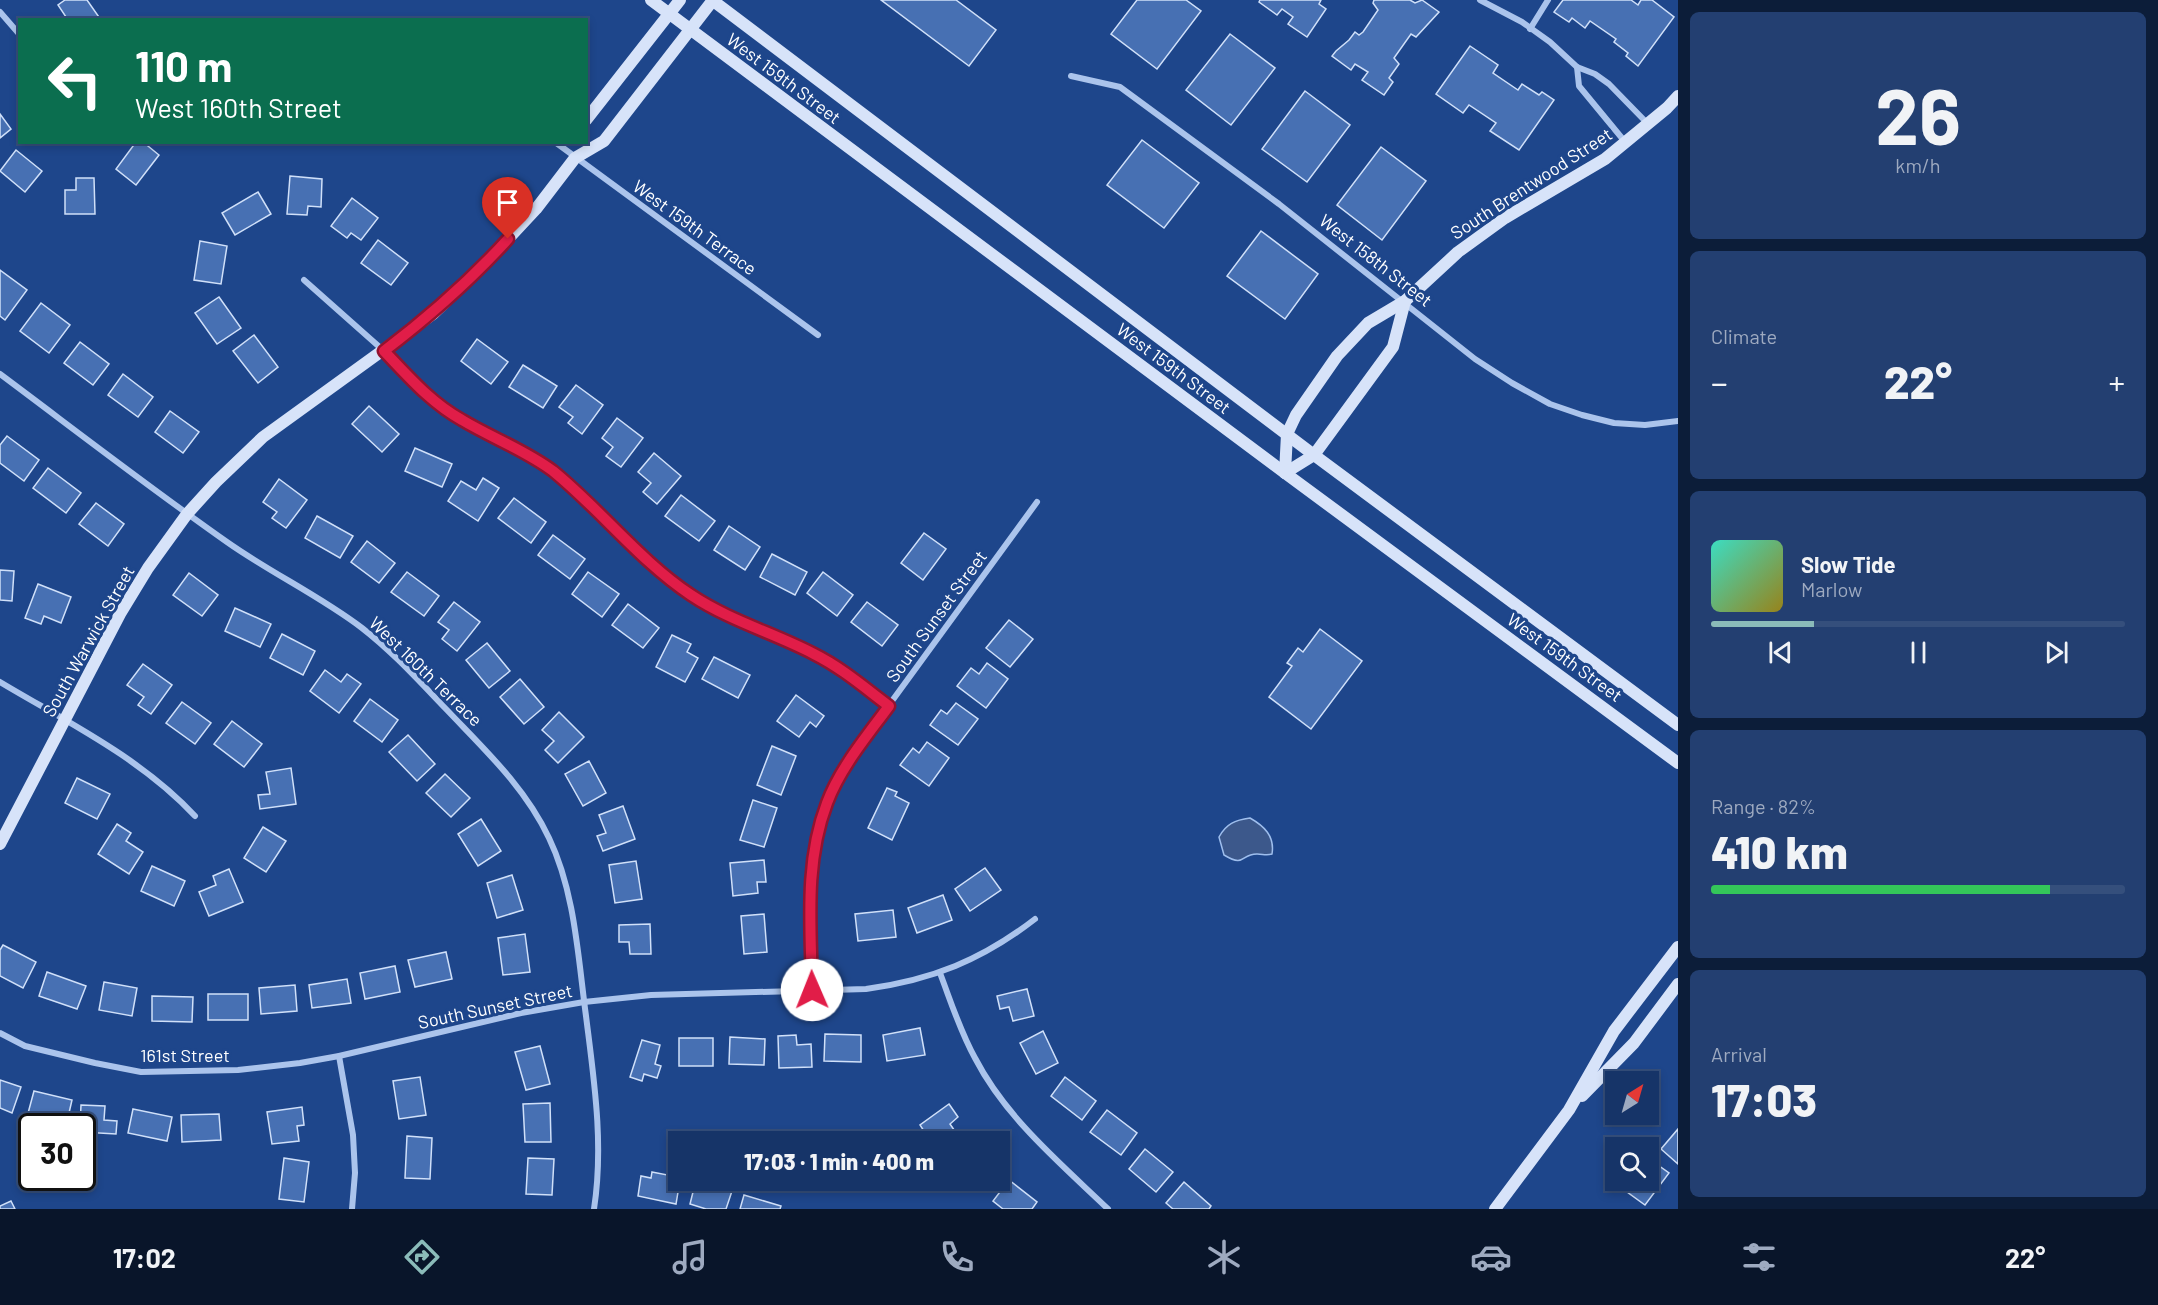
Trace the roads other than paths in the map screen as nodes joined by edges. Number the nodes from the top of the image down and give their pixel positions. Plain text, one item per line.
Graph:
1 (651, 0) edge
2 (680, 0) edge
3 (712, 0) edge
4 (1480, 0) edge
5 (1548, 0) edge
6 (0, 12) edge
7 (669, 14) junction
8 (1530, 28) junction
9 (690, 30) junction
10 (18, 33) edge
11 (1576, 67) junction
12 (1071, 76) dead end
13 (1678, 96) edge
14 (588, 117) edge
15 (1648, 124) junction
16 (1626, 143) junction
17 (558, 144) edge
18 (578, 144) edge
19 (575, 158) junction
20 (304, 280) dead end
21 (1405, 301) junction
22 (818, 336) dead end
23 (384, 351) junction
24 (0, 374) edge
25 (1678, 421) edge
26 (1287, 434) junction
27 (1314, 455) junction
28 (1285, 473) junction
29 (1037, 502) dead end
30 (187, 514) junction
31 (0, 682) edge
32 (889, 706) junction
33 (64, 720) junction
34 (1678, 725) edge
35 (1678, 763) edge
36 (195, 816) dead end
37 (0, 844) edge
38 (1035, 919) dead end
39 (1678, 947) edge
40 (940, 973) junction
41 (1678, 984) edge
42 (812, 990) junction
43 (584, 1002) junction
44 (0, 1034) edge
45 (339, 1056) junction
46 (1569, 1110) junction
47 (352, 1209) edge
48 (594, 1209) edge
49 (1108, 1209) edge
50 (1495, 1209) edge

1 - 7 main road, West 159th Street
2 - 7 main road
3 - 9 main road, South Warwick Street
3 - 26 main road, West 159th Street
4 - 8 street
5 - 8 street
6 - 10 street
7 - 9 main road, West 159th Street
7 - 14 main road
8 - 11 street
9 - 19 main road, South Warwick Street
9 - 28 main road, West 159th Street
11 - 15 street
11 - 16 street
12 - 21 street, West 158th Street
13 - 15 main road, South Brentwood Street
15 - 16 main road, South Brentwood Street
16 - 21 main road, South Brentwood Street
17 - 19 street, West 159th Terrace
18 - 19 main road, South Warwick Street
19 - 22 street, West 159th Terrace
19 - 23 main road, South Warwick Street
20 - 23 street
21 - 25 street, West 158th Street
21 - 26 main road, South Brentwood Street
21 - 27 main road
23 - 30 main road, South Warwick Street
23 - 32 street
24 - 30 street, West 160th Terrace
26 - 27 main road, West 159th Street
26 - 28 main road
27 - 28 main road
27 - 34 main road, West 159th Street
28 - 35 main road, West 159th Street
29 - 32 street, South Sunset Street
30 - 33 main road, South Warwick Street
30 - 43 street, West 160th Terrace
31 - 33 street
32 - 42 street, South Sunset Street
33 - 36 street
33 - 37 main road, South Warwick Street
38 - 40 street, South Sunset Street
39 - 46 main road
40 - 42 street, South Sunset Street
40 - 49 street
41 - 46 main road
42 - 43 street, South Sunset Street
43 - 45 street, South Sunset Street
43 - 48 street, West 160th Terrace
44 - 45 street, 161st Street
45 - 47 street
46 - 50 main road

